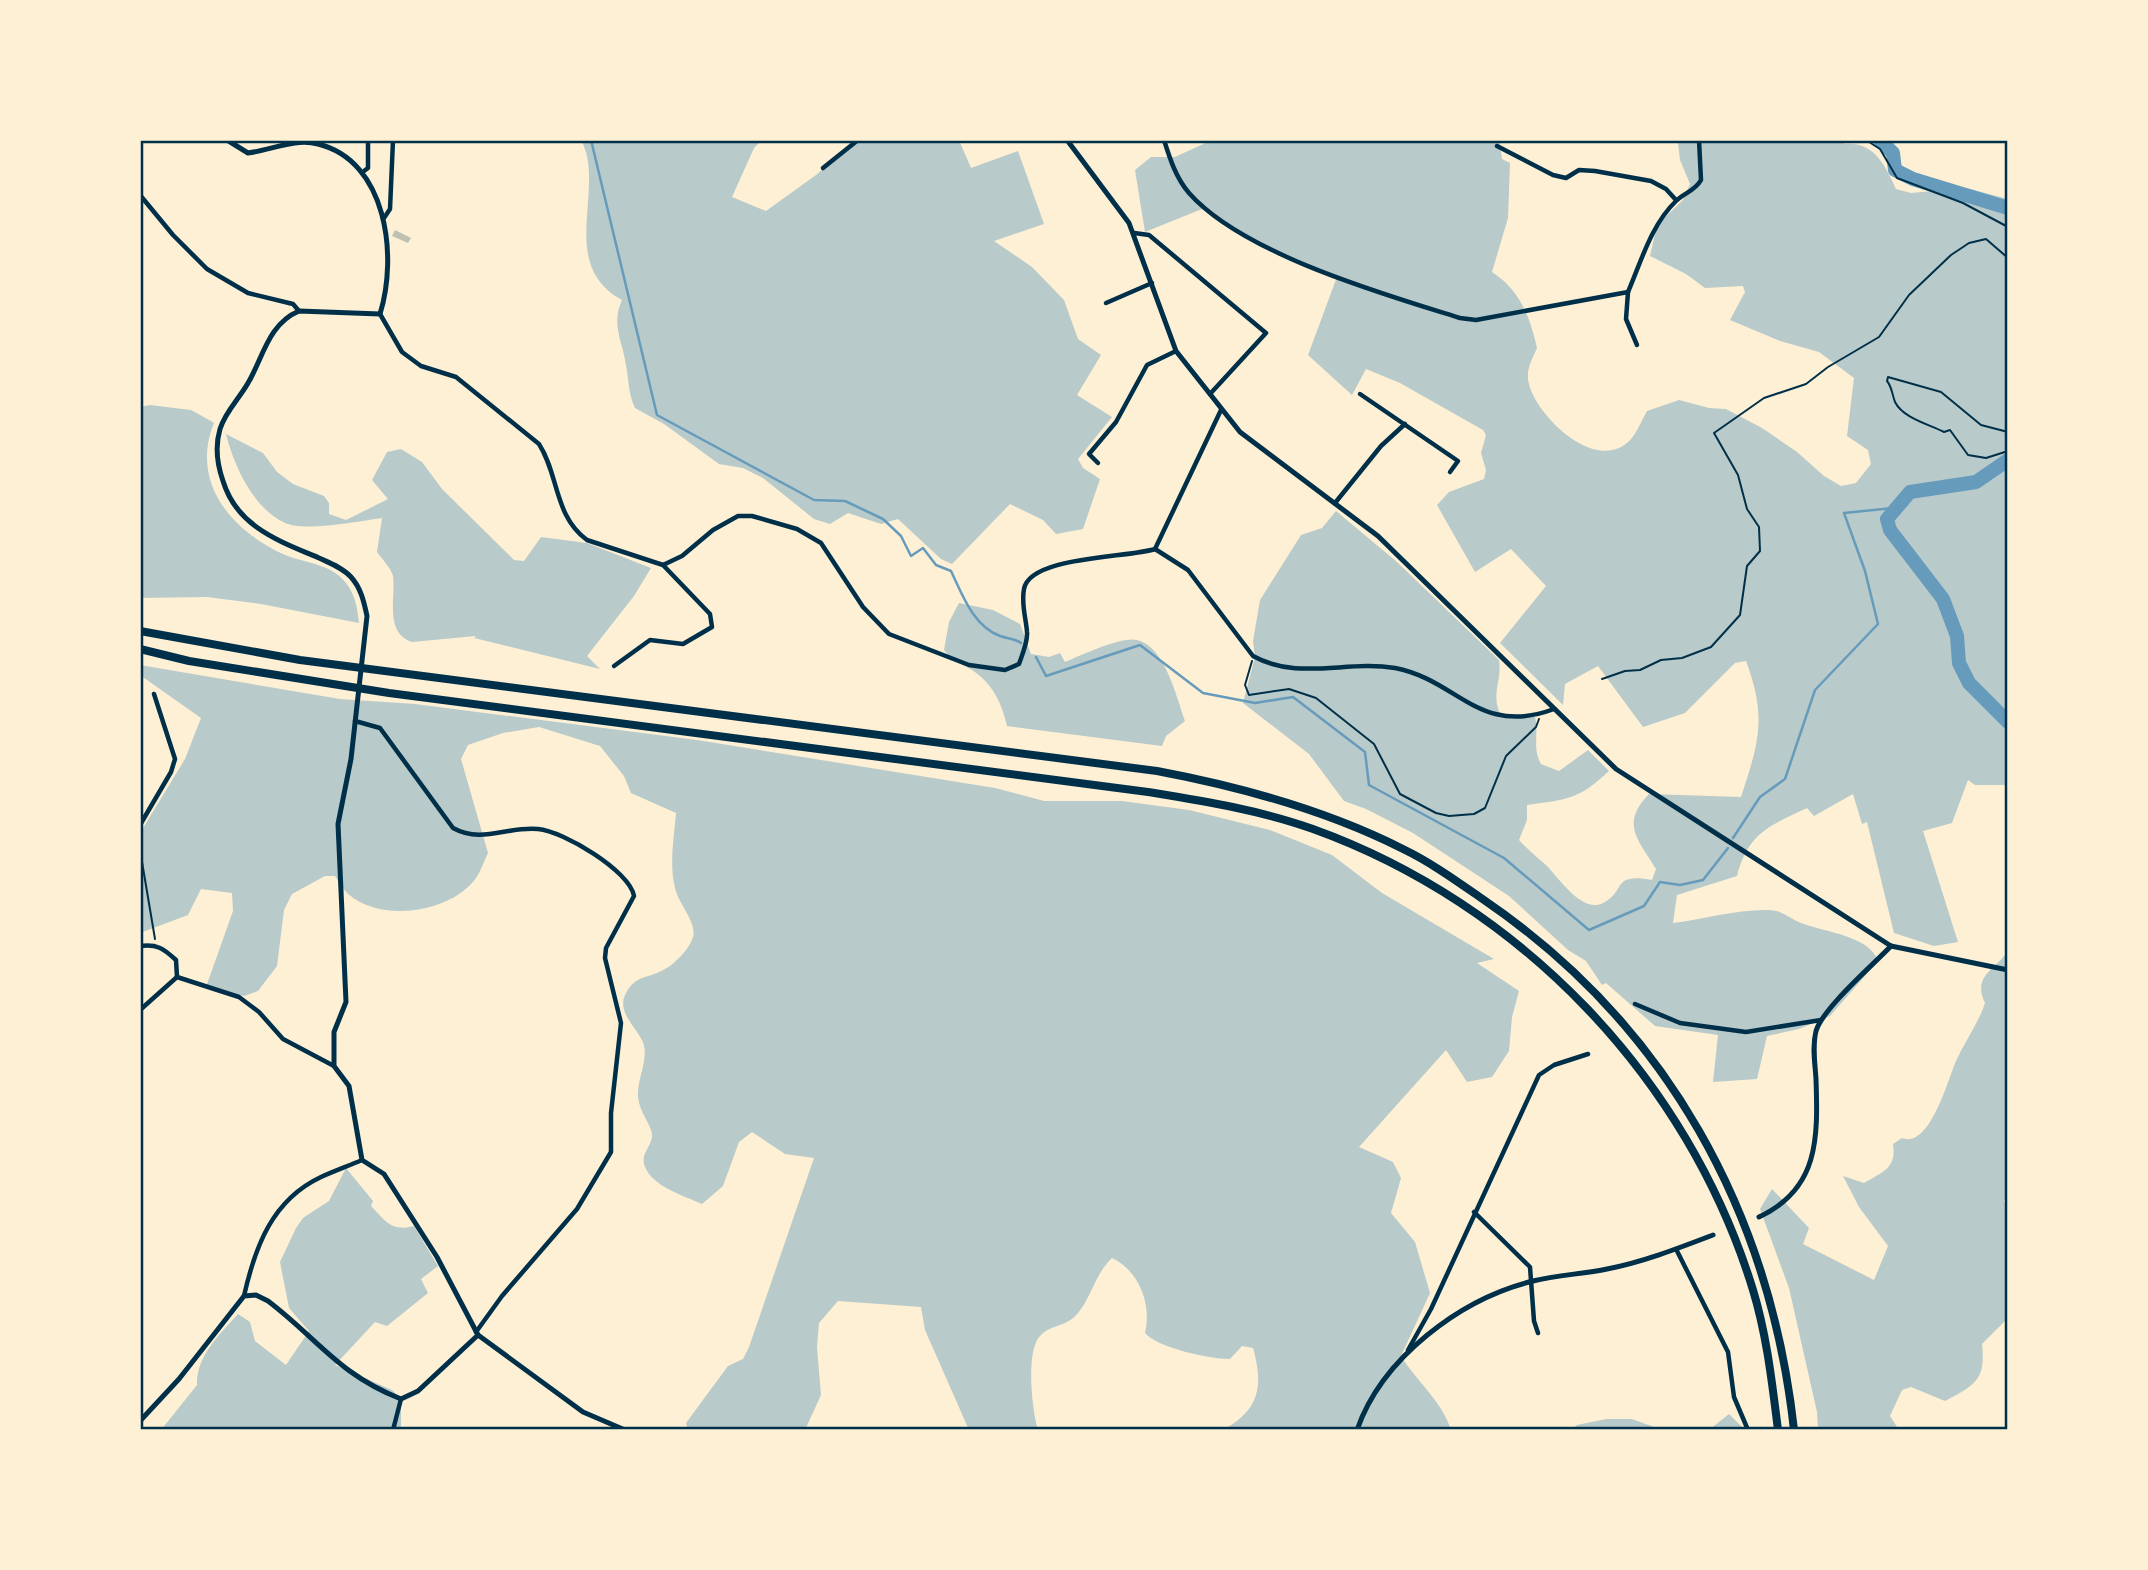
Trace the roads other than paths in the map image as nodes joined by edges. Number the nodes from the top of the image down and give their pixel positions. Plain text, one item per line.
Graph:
1 (227, 140) edge
2 (368, 140) edge
3 (393, 140) edge
4 (858, 140) edge
5 (1068, 140) edge
6 (1164, 140) edge
7 (1699, 140) edge
8 (318, 142) edge
9 (1497, 146) dead end
10 (823, 168) dead end
11 (363, 172) junction
12 (140, 195) edge
13 (1676, 200) junction
14 (384, 218) junction
15 (1134, 233) junction
16 (1152, 283) junction
17 (1628, 292) junction
18 (1106, 303) dead end
19 (299, 311) junction
20 (380, 314) junction
21 (1637, 345) dead end
22 (1176, 351) junction
23 (1360, 394) dead end
24 (1209, 395) junction
25 (1221, 410) junction
26 (1405, 424) junction
27 (1098, 463) dead end
28 (1450, 472) dead end
29 (1335, 503) junction
30 (1155, 549) junction
31 (663, 565) junction
32 (140, 631) edge
33 (140, 649) edge
34 (614, 666) dead end
35 (154, 694) dead end
36 (1554, 709) junction
37 (355, 721) junction
38 (140, 825) edge
39 (140, 946) edge
40 (1891, 946) junction
41 (2008, 970) edge
42 (177, 977) junction
43 (1635, 1004) dead end
44 (140, 1010) edge
45 (1821, 1020) junction
46 (1588, 1054) dead end
47 (334, 1066) junction
48 (362, 1160) junction
49 (1474, 1212) junction
50 (1759, 1217) dead end
51 (1713, 1235) dead end
52 (1676, 1249) junction
53 (1533, 1280) junction
54 (244, 1296) junction
55 (1538, 1333) dead end
56 (477, 1334) junction
57 (1408, 1350) junction
58 (401, 1399) junction
59 (140, 1421) edge
60 (393, 1430) edge
61 (625, 1430) edge
62 (1357, 1430) edge
63 (1748, 1430) edge
64 (1778, 1430) edge
65 (1794, 1430) edge

1 - 8 street
2 - 11 street
3 - 14 street
4 - 10 street
5 - 15 street
6 - 17 street
7 - 13 street
8 - 11 street
9 - 13 street
11 - 14 street
12 - 19 street
13 - 17 street
14 - 20 street
15 - 16 street
15 - 24 street
16 - 18 street
16 - 22 street
17 - 21 street
19 - 20 street
19 - 37 street
20 - 31 street
22 - 24 street
22 - 27 street
23 - 26 street
24 - 25 street
25 - 29 street
25 - 30 street
26 - 28 street
26 - 29 street
29 - 36 street
30 - 31 street
30 - 36 street
31 - 34 street
32 - 65 highway
33 - 64 highway
35 - 38 street
36 - 40 street
37 - 47 street
37 - 56 street
39 - 42 street
40 - 41 street
40 - 45 street
42 - 44 street
42 - 47 street
43 - 45 street
45 - 50 street
46 - 49 street
47 - 48 street
48 - 54 street
48 - 56 street
49 - 53 street
49 - 57 street
51 - 52 street
52 - 53 street
52 - 63 street
53 - 55 street
53 - 57 street
54 - 58 street
54 - 59 street
56 - 58 street
56 - 61 street
57 - 62 street
58 - 60 street

